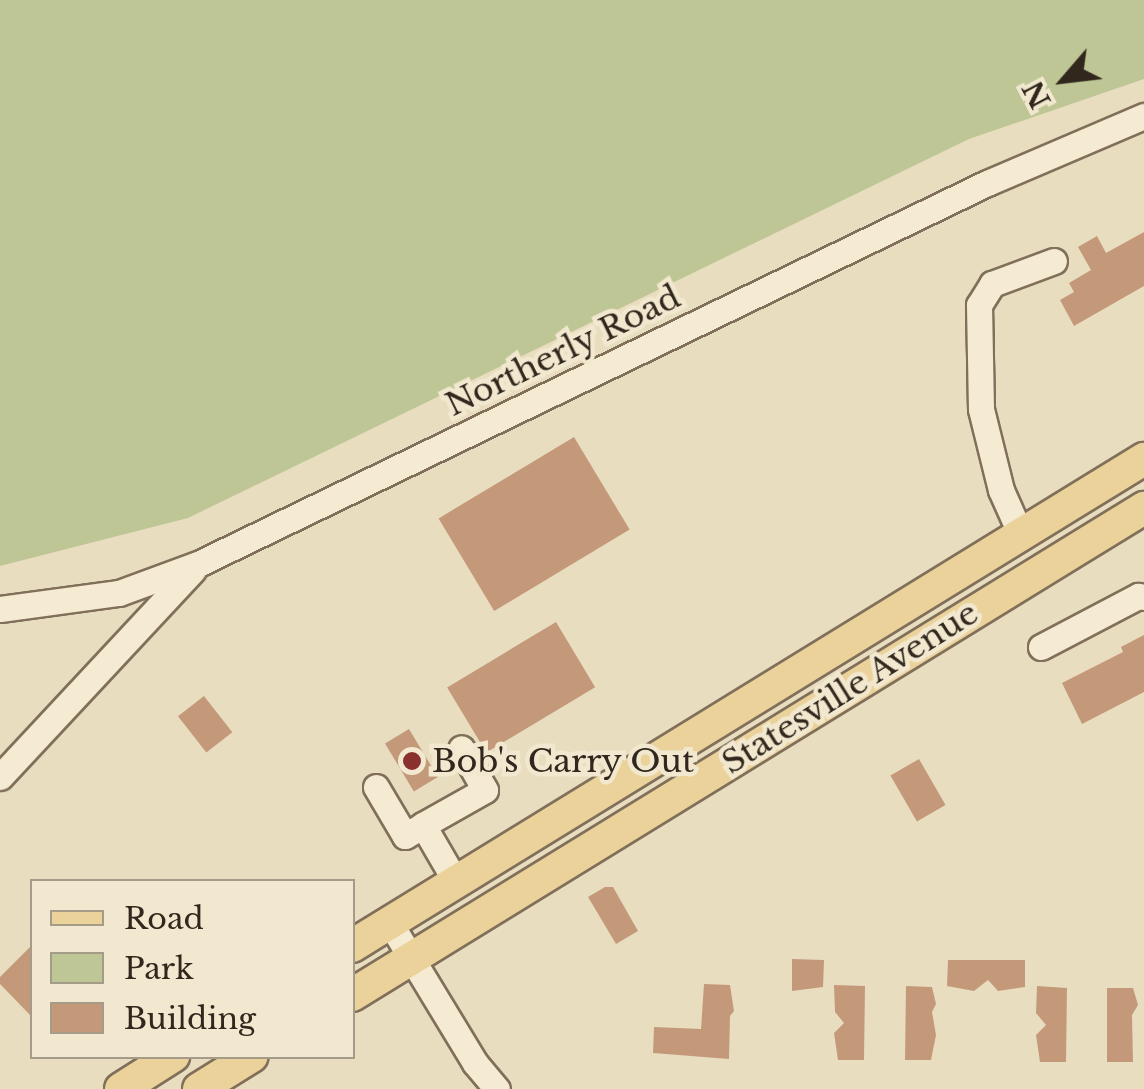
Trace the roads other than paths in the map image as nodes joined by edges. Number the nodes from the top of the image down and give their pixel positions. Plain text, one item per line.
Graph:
1 (1144, 116) edge
2 (1054, 261) dead end
3 (1143, 462) edge
4 (1144, 508) edge
5 (1021, 535) junction
6 (200, 563) junction
7 (1144, 597) edge
8 (0, 609) edge
9 (1041, 648) dead end
10 (461, 748) dead end
11 (0, 777) edge
12 (376, 788) dead end
13 (424, 825) junction
14 (456, 882) junction
15 (390, 924) junction
16 (355, 944) edge
17 (411, 959) junction
18 (355, 993) edge
19 (168, 1059) edge
20 (247, 1059) edge
21 (120, 1089) edge
22 (200, 1089) edge
23 (498, 1089) edge

1 - 6 street, Northerly Road
2 - 5 street
3 - 5 main road, Statesville Avenue
4 - 17 main road, Statesville Avenue
5 - 14 main road, Statesville Avenue
6 - 8 street, Northerly Road
6 - 11 street
7 - 9 street
10 - 13 street
12 - 13 street
13 - 14 street
14 - 15 main road, Statesville Avenue
15 - 16 main road, Statesville Avenue
15 - 17 street
17 - 18 main road, Statesville Avenue
17 - 23 street
19 - 21 main road
20 - 22 main road

